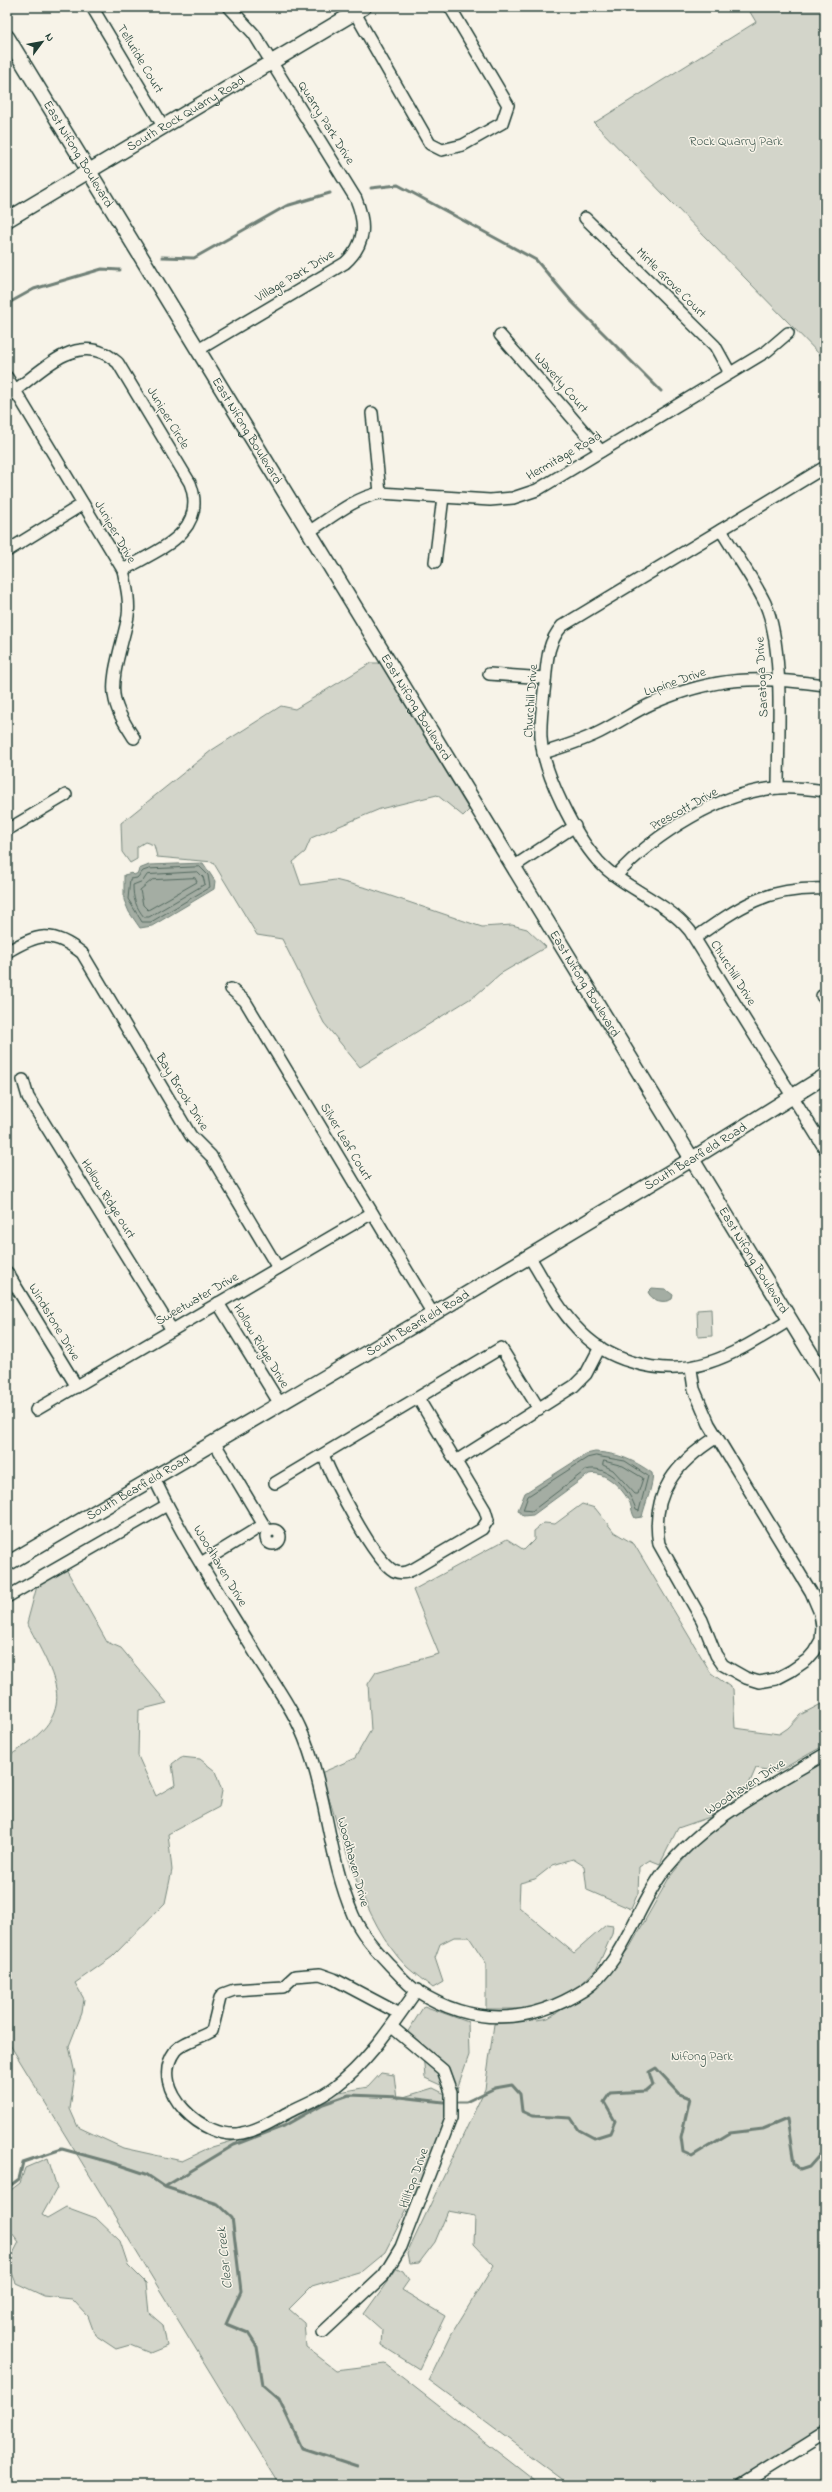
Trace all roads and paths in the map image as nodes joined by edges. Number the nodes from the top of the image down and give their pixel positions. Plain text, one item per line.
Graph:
1 (92, 7) edge
2 (229, 7) edge
3 (450, 7) edge
4 (359, 10) edge
5 (7, 37) edge
6 (271, 62) junction
7 (164, 126) junction
8 (88, 170) junction
9 (356, 199) joint
10 (585, 218) dead end
11 (7, 220) edge
12 (788, 333) dead end
13 (500, 334) dead end
14 (198, 350) junction
15 (730, 373) junction
16 (7, 377) edge
17 (11, 393) edge
18 (372, 413) dead end
19 (601, 451) junction
20 (825, 467) edge
21 (380, 492) junction
22 (442, 497) junction
23 (83, 504) junction
24 (721, 530) junction
25 (310, 531) junction
26 (7, 551) edge
27 (435, 562) dead end
28 (123, 570) junction
29 (489, 674) dead end
30 (545, 678) junction
31 (778, 678) junction
32 (825, 685) edge
33 (134, 738) dead end
34 (543, 753) junction
35 (778, 788) junction
36 (825, 791) edge
37 (66, 795) dead end
38 (575, 826) junction
39 (7, 829) edge
40 (513, 866) junction
41 (616, 876) junction
42 (825, 890) edge
43 (695, 938) junction
44 (7, 952) edge
45 (231, 989) dead end
46 (825, 1076) edge
47 (24, 1080) dead end
48 (793, 1095) junction
49 (825, 1149) edge
50 (692, 1159) junction
51 (372, 1213) junction
52 (529, 1256) junction
53 (278, 1268) junction
54 (7, 1272) edge
55 (218, 1303) junction
56 (433, 1314) junction
57 (790, 1320) junction
58 (172, 1330) junction
59 (600, 1347) junction
60 (691, 1369) junction
61 (825, 1377) edge
62 (76, 1387) junction
63 (418, 1398) junction
64 (280, 1404) junction
65 (539, 1409) junction
66 (36, 1410) dead end
67 (717, 1437) junction
68 (214, 1442) junction
69 (323, 1455) junction
70 (456, 1461) junction
71 (154, 1478) junction
72 (275, 1483) dead end
73 (167, 1504) junction
74 (201, 1563) junction
75 (7, 1564) edge
76 (7, 1597) edge
77 (822, 1612) edge
78 (825, 1754) edge
79 (417, 1990) junction
80 (400, 2014) junction
81 (392, 2028) junction
82 (323, 2332) dead end
83 (825, 2433) edge
84 (742, 2485) edge

1 - 7 street, Telluride Court
2 - 6 street, Quarry Park Drive
3 - 4 street
4 - 6 street, South Rock Quarry Road
5 - 8 street, East Nifong Boulevard
6 - 7 street, South Rock Quarry Road
6 - 9 street, Quarry Park Drive
7 - 8 street, South Rock Quarry Road
8 - 11 street, South Rock Quarry Road
8 - 14 street, East Nifong Boulevard
9 - 14 street, Village Park Drive
10 - 15 street, Mirtle Grove Court
12 - 15 street, Hermitage Road
13 - 19 street, Waverly Court
14 - 25 street, East Nifong Boulevard
15 - 19 street, Hermitage Road
16 - 17 street, Juniper Drive
17 - 23 street, Juniper Drive
17 - 28 street, Juniper Circle
18 - 21 street
19 - 22 street, Hermitage Road
20 - 24 street, Churchill Drive
21 - 22 street, Hermitage Road
21 - 25 street, Hermitage Road
22 - 27 street
23 - 26 street
23 - 28 street, Juniper Drive
24 - 30 street, Churchill Drive
24 - 31 street, Saratoga Drive
25 - 40 street, East Nifong Boulevard
28 - 33 street, Juniper Drive
29 - 30 street
30 - 34 street, Churchill Drive
31 - 32 street, Lupine Drive
31 - 34 street, Lupine Drive
31 - 35 street, Saratoga Drive
34 - 38 street, Churchill Drive
35 - 36 street, Prescott Drive
35 - 41 street, Prescott Drive
37 - 39 street
38 - 40 street
38 - 41 street, Churchill Drive
40 - 50 street, East Nifong Boulevard
41 - 43 street, Churchill Drive
42 - 43 street
43 - 48 street, Churchill Drive
44 - 53 street, Bay Brook Drive
45 - 51 street, Silver Leaf Court
46 - 48 street, South Bearfield Road
47 - 58 street, Hollow Ridge ourt
48 - 49 street, Churchill Drive
48 - 50 street, South Bearfield Road
50 - 52 street, South Bearfield Road
50 - 57 street, East Nifong Boulevard
51 - 53 street, Sweetwater Drive
51 - 56 street, Silver Leaf Court
52 - 56 street, South Bearfield Road
52 - 59 street
53 - 55 street, Sweetwater Drive
54 - 62 street, Windstone Drive
55 - 58 street, Sweetwater Drive
55 - 64 street, Hollow Ridge Drive
56 - 64 street, South Bearfield Road
57 - 60 street
57 - 61 street, East Nifong Boulevard
58 - 62 street, Sweetwater Drive
59 - 60 street
59 - 65 street
60 - 67 street
62 - 66 street, Sweetwater Drive
63 - 65 street
63 - 69 street
63 - 70 street
64 - 68 street, South Bearfield Road
65 - 70 street
67 - 77 street
67 - 77 street
68 - 71 street, South Bearfield Road
68 - 74 street
69 - 70 street
69 - 72 street
71 - 73 street, Woodhaven Drive
71 - 75 street, South Bearfield Road
73 - 74 street, Woodhaven Drive
73 - 76 street
74 - 79 street, Woodhaven Drive
78 - 79 street, Woodhaven Drive
79 - 80 street
80 - 81 street
80 - 81 street
81 - 82 street, Hilltop Drive
83 - 84 street

